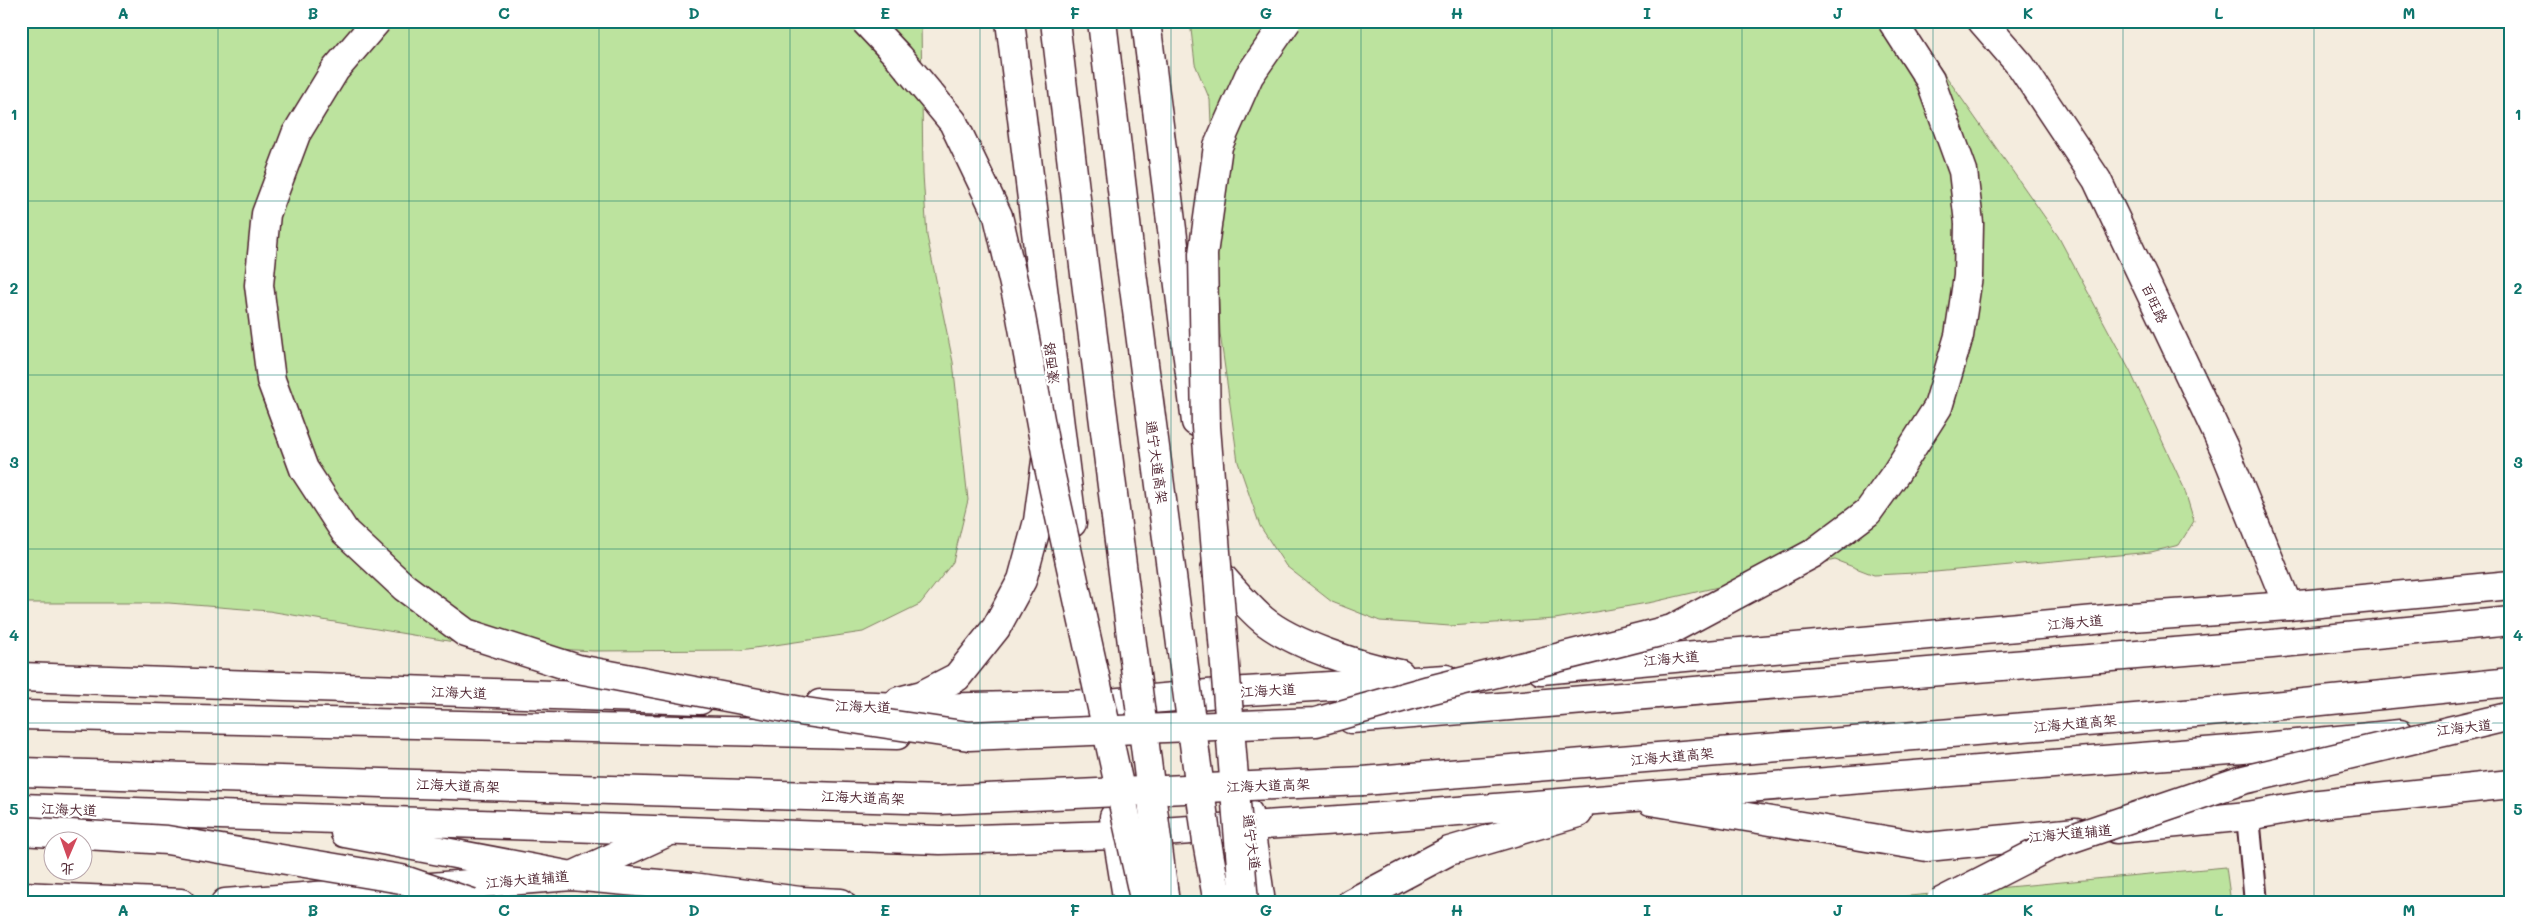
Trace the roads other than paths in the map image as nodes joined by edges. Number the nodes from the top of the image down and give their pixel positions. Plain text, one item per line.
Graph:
1 (377, 21) edge
2 (866, 21) edge
3 (1010, 21) edge
4 (1056, 21) edge
5 (1102, 21) edge
6 (1146, 21) edge
7 (1287, 21) edge
8 (1892, 21) edge
9 (1982, 21) edge
10 (1054, 393) junction
11 (1215, 569) junction
12 (2511, 584) edge
13 (2288, 606) junction
14 (2511, 621) edge
15 (21, 677) edge
16 (1431, 680) junction
17 (2511, 682) edge
18 (1230, 692) junction
19 (1097, 704) junction
20 (876, 706) junction
21 (21, 715) edge
22 (2511, 716) edge
23 (1316, 722) junction
24 (2511, 723) edge
25 (969, 736) junction
26 (21, 772) edge
27 (2511, 784) edge
28 (1632, 797) junction
29 (21, 808) edge
30 (255, 816) junction
31 (2248, 816) junction
32 (1250, 827) junction
33 (21, 831) edge
34 (670, 831) junction
35 (1116, 835) junction
36 (572, 876) junction
37 (21, 896) edge
38 (181, 903) edge
39 (225, 903) edge
40 (472, 903) edge
41 (841, 903) edge
42 (1128, 903) edge
43 (1145, 903) edge
44 (1165, 903) edge
45 (1218, 903) edge
46 (1244, 903) edge
47 (1261, 903) edge
48 (1351, 903) edge
49 (1940, 903) edge
50 (2256, 903) edge

1 - 25 main road, bridge
2 - 43 main road, bridge
3 - 10 main road, 濠西路
4 - 44 main road, bridge
5 - 45 main road, 通宁大道高架, bridge
6 - 11 main road
7 - 46 main road, bridge
8 - 23 main road, bridge
9 - 13 main road, 百旺路
10 - 19 main road, 濠西路
10 - 20 main road
11 - 16 main road
11 - 18 main road
12 - 13 main road, 江海大道
13 - 16 main road, 江海大道
14 - 23 main road, bridge
15 - 20 main road, 江海大道
16 - 18 main road, 江海大道
17 - 26 main road, 江海大道高架, bridge
18 - 19 main road, 江海大道
18 - 32 main road, 通宁大道
19 - 20 main road, 江海大道
19 - 35 main road
21 - 25 main road, bridge
22 - 49 main road, bridge
23 - 25 main road, bridge
24 - 28 main road, 江海大道
27 - 31 main road, 江海大道辅道
28 - 31 main road, 江海大道辅道
28 - 32 main road, 江海大道
28 - 48 main road
29 - 30 main road, 江海大道
30 - 34 main road, 江海大道
30 - 36 main road
31 - 50 lane
32 - 35 main road, 江海大道
32 - 47 main road, 通宁大道
33 - 40 main road, bridge
34 - 35 main road, 江海大道
34 - 36 main road, 江海大道辅道
35 - 42 main road
36 - 39 main road, 江海大道辅道
36 - 41 main road
37 - 38 main road

